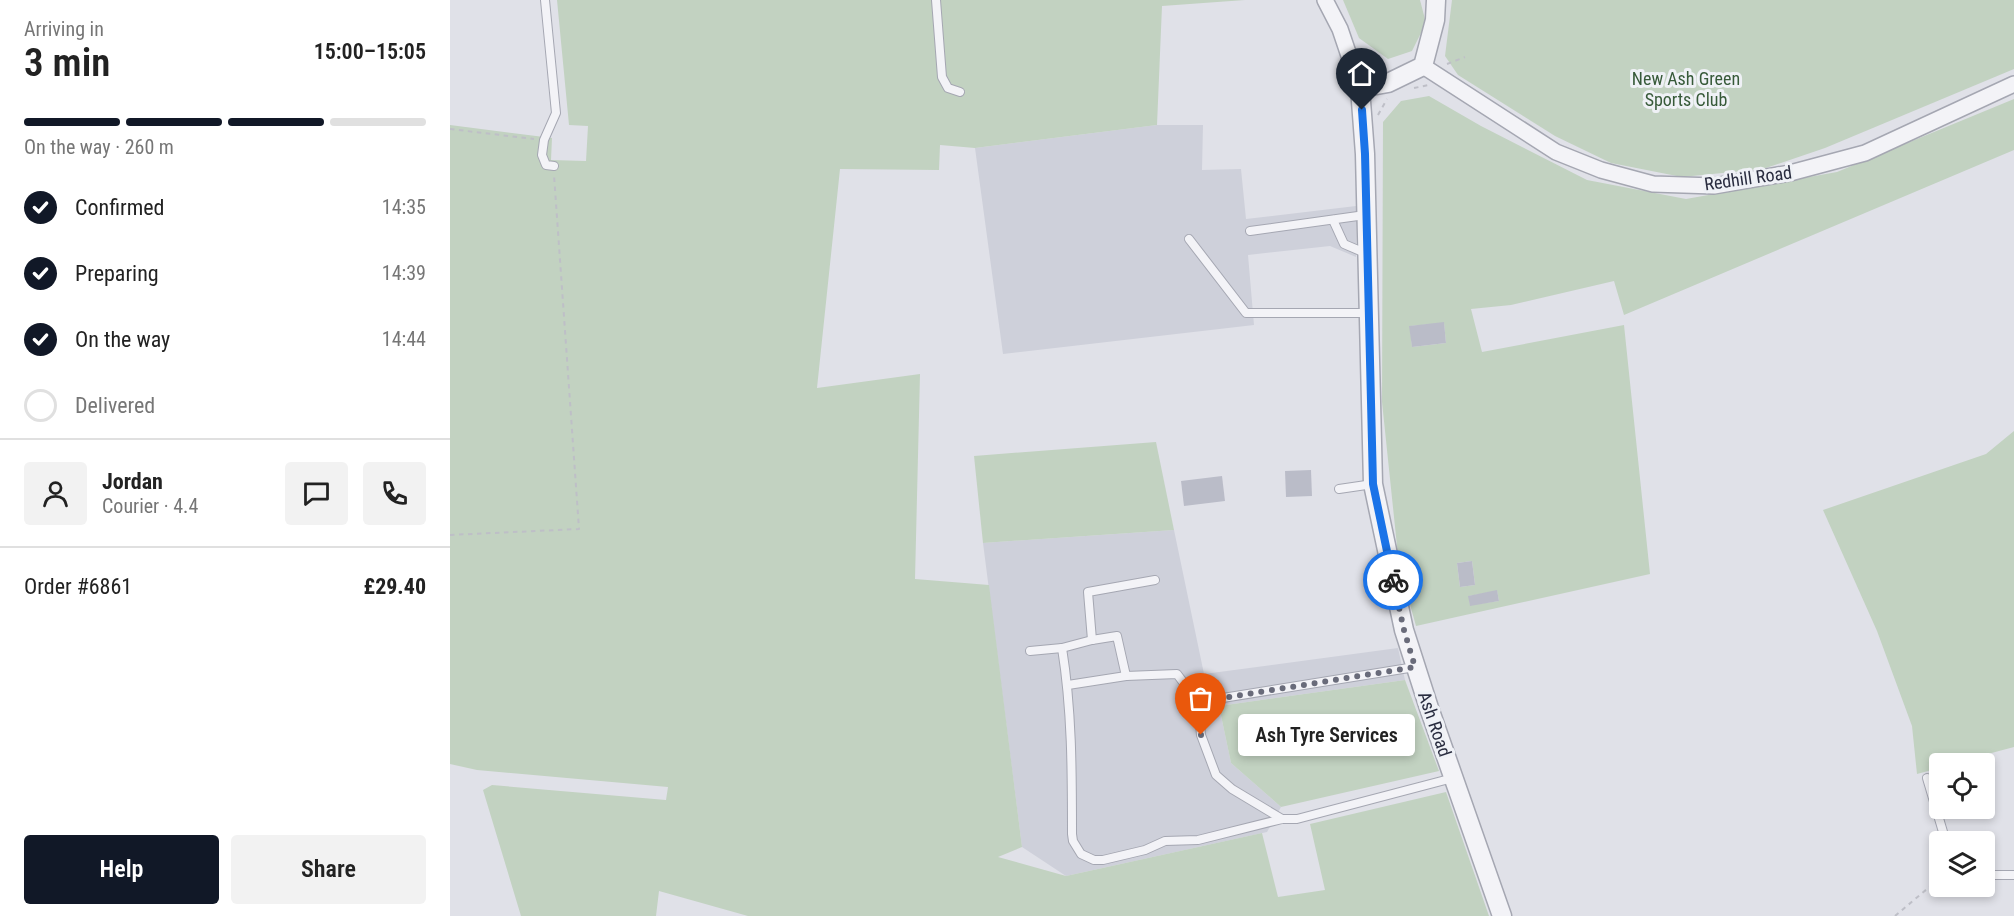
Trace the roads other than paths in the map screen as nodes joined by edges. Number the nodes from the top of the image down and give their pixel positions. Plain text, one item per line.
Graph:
1 (545, 0) edge
2 (936, 0) edge
3 (1325, 0) edge
4 (1436, 0) edge
5 (1428, 74) junction
6 (2014, 84) edge
7 (1360, 88) junction
8 (960, 92) dead end
9 (554, 166) road end
10 (1367, 215) junction
11 (1333, 220) junction
12 (1250, 231) dead end
13 (1189, 239) dead end
14 (1366, 253) junction
15 (1369, 314) junction
16 (1373, 484) junction
17 (1339, 489) dead end
18 (1155, 580) dead end
19 (1092, 640) junction
20 (1062, 648) junction
21 (1030, 651) dead end
22 (1415, 667) junction
23 (1126, 676) junction
24 (1068, 685) junction
25 (1198, 702) junction
26 (1453, 778) junction
27 (1927, 778) dead end
28 (1282, 819) junction
29 (1943, 831) edge
30 (1995, 875) edge
31 (2014, 875) edge
32 (1502, 916) edge

1 - 9 lane
2 - 8 lane
3 - 7 street
4 - 5 street
5 - 6 street, Redhill Road
5 - 7 street
7 - 10 street, Ash Road
10 - 11 lane
10 - 14 street, Ash Road
11 - 12 lane
11 - 14 lane
13 - 15 lane
14 - 15 street, Ash Road
15 - 16 street, Ash Road
16 - 17 lane
16 - 22 street, Ash Road
18 - 19 lane
19 - 20 lane
19 - 23 lane
20 - 21 lane
20 - 24 lane
22 - 25 lane
22 - 26 street, Ash Road
23 - 24 lane
23 - 25 lane
24 - 28 lane
25 - 28 lane
26 - 28 lane
26 - 32 street, Ash Road
27 - 29 lane
30 - 31 lane

